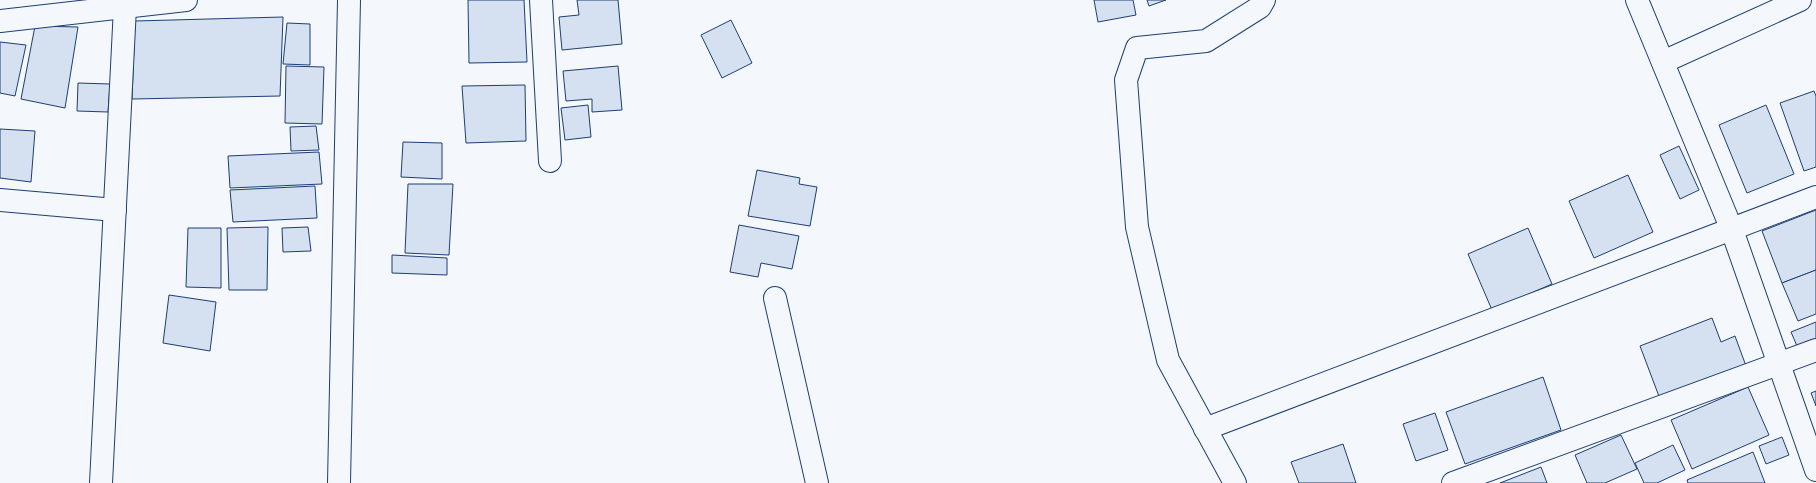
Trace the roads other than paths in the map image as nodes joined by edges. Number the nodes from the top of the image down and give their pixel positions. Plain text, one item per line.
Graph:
1 (186, 0) edge
2 (349, 0) edge
3 (541, 0) edge
4 (1264, 0) edge
5 (1637, 0) edge
6 (1800, 0) edge
7 (125, 7) junction
8 (0, 21) edge
9 (1663, 62) junction
10 (550, 161) dead end
11 (1816, 197) edge
12 (0, 200) edge
13 (115, 210) junction
14 (1732, 230) junction
15 (775, 298) dead end
16 (1816, 350) edge
17 (1779, 365) junction
18 (1205, 428) junction
19 (1816, 470) edge
20 (101, 483) edge
21 (339, 483) edge
22 (817, 483) edge
23 (1235, 483) edge
24 (1453, 483) edge

1 - 7 street
2 - 21 street
3 - 10 street
4 - 18 street
5 - 9 street
6 - 9 street
7 - 8 street
7 - 13 street
9 - 14 street
11 - 14 street
12 - 13 street
13 - 20 street
14 - 17 street
14 - 18 street
15 - 22 street
16 - 17 street
17 - 19 street
17 - 24 street
18 - 23 street

